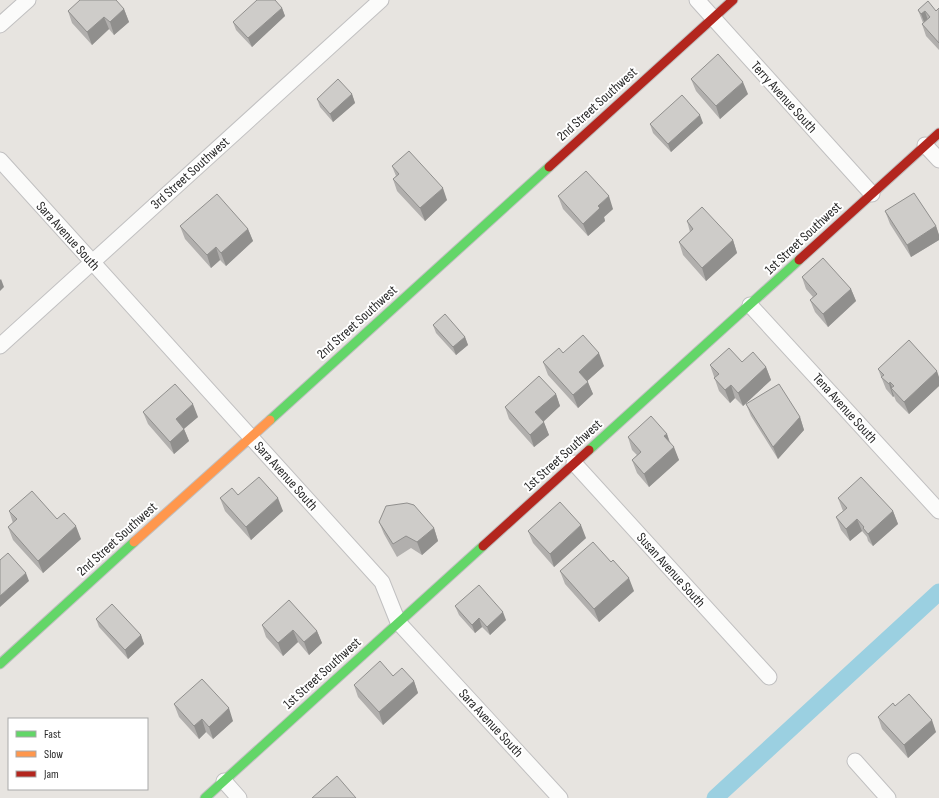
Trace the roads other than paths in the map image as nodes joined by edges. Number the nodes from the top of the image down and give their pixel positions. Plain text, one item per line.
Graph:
1 (28, 0) edge
2 (381, 0) edge
3 (697, 0) edge
4 (733, 0) edge
5 (714, 18) junction
6 (0, 25) edge
7 (939, 133) edge
8 (925, 145) junction
9 (0, 160) edge
10 (939, 160) edge
11 (872, 194) junction
12 (92, 262) junction
13 (750, 305) junction
14 (0, 346) edge
15 (251, 437) junction
16 (574, 463) junction
17 (939, 511) edge
18 (398, 622) junction
19 (0, 664) edge
20 (768, 677) dead end
21 (855, 761) dead end
22 (224, 781) junction
23 (205, 798) edge
24 (239, 798) edge
25 (560, 798) edge
26 (888, 798) edge

1 - 6 street
2 - 12 street, 3rd Street Southwest
3 - 5 street, Terry Avenue South
4 - 5 street, 2nd Street Southwest
5 - 11 street, Terry Avenue South
5 - 15 street, 2nd Street Southwest
7 - 8 street, 1st Street Southwest
8 - 10 street
8 - 11 street, 1st Street Southwest
9 - 12 street, Sara Avenue South
11 - 13 street, 1st Street Southwest
12 - 14 street, 3rd Street Southwest
12 - 15 street, Sara Avenue South
13 - 16 street, 1st Street Southwest
13 - 17 street, Tena Avenue South
15 - 18 street, Sara Avenue South
15 - 19 street, 2nd Street Southwest
16 - 18 street, 1st Street Southwest
16 - 20 street, Susan Avenue South
18 - 22 street, 1st Street Southwest
18 - 25 street, Sara Avenue South
21 - 26 street
22 - 23 street, 1st Street Southwest
22 - 24 street

